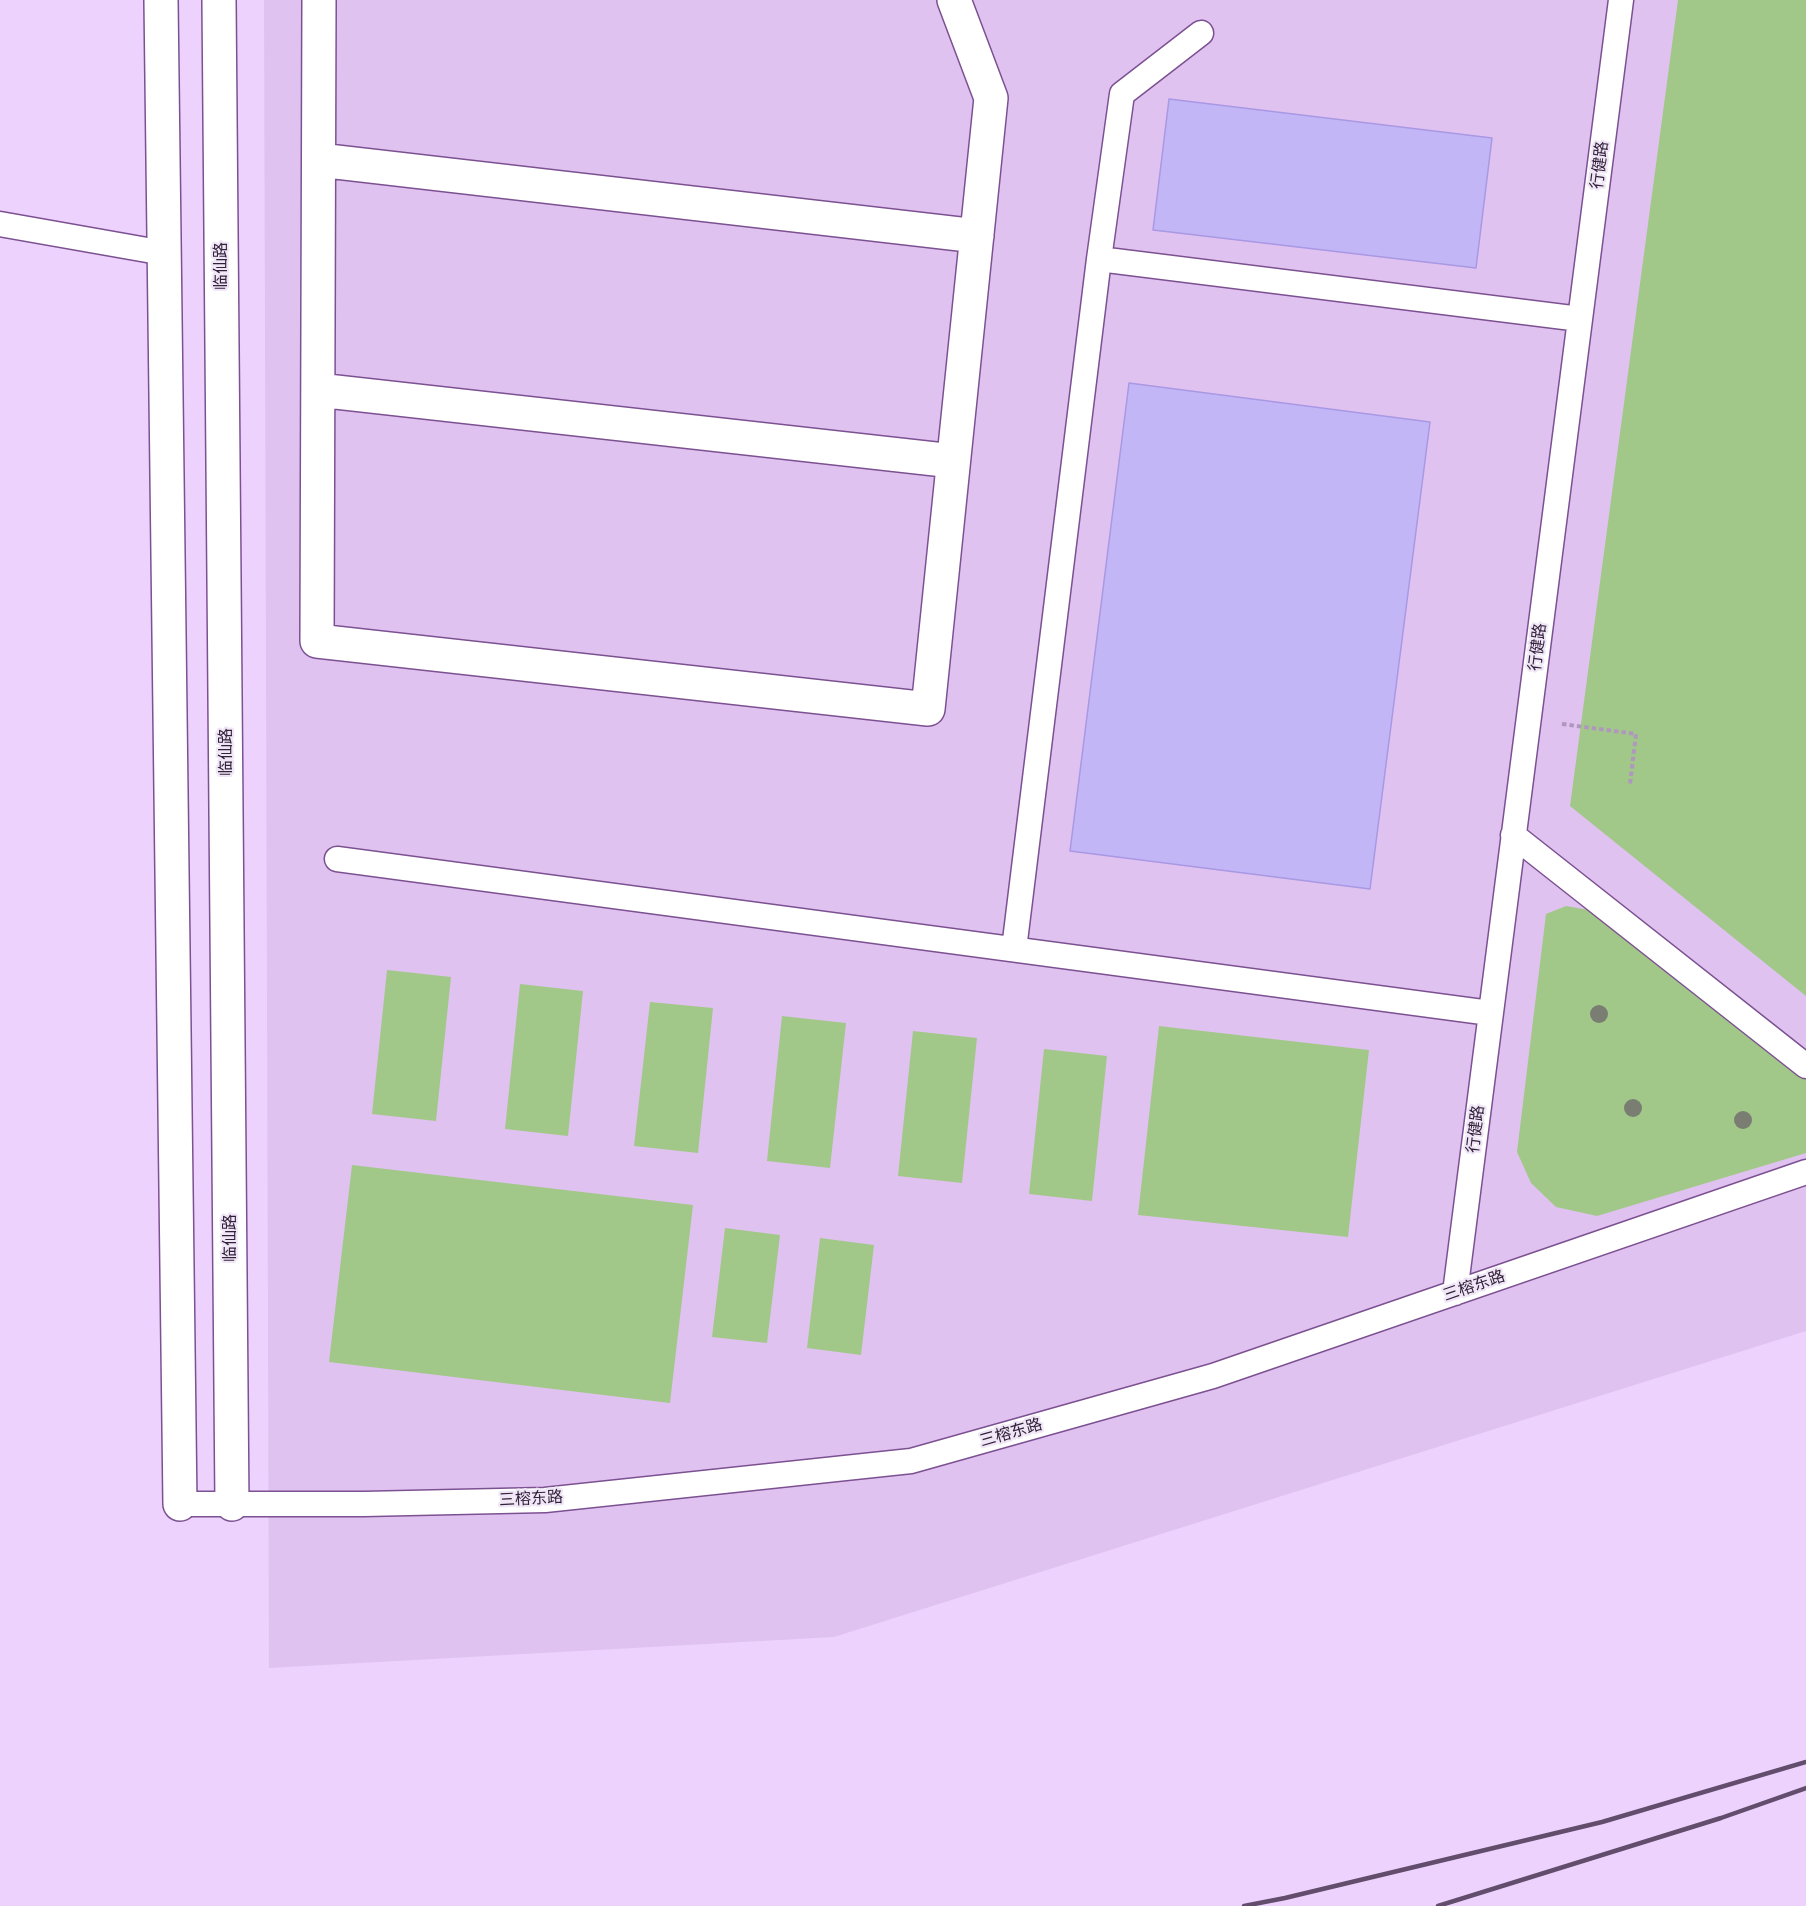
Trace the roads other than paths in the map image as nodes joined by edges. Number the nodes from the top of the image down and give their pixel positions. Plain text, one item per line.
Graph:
1 (161, 0) edge
2 (219, 0) edge
3 (320, 0) edge
4 (954, 0) edge
5 (1622, 0) edge
6 (1201, 33) dead end
7 (319, 160) junction
8 (0, 224) edge
9 (977, 236) junction
10 (164, 253) junction
11 (1099, 259) junction
12 (1580, 319) junction
13 (318, 390) junction
14 (953, 461) junction
15 (1514, 835) junction
16 (337, 860) dead end
17 (1014, 949) junction
18 (1490, 1013) junction
19 (1806, 1066) edge
20 (1806, 1172) edge
21 (1455, 1293) junction
22 (180, 1504) joint
23 (232, 1504) junction

1 - 10 street
2 - 23 street, 临仙路
3 - 7 street
4 - 9 street
5 - 12 lane, 行健路
6 - 11 lane
7 - 9 street
7 - 13 street
8 - 10 lane
9 - 14 street
10 - 22 street
11 - 12 lane
11 - 17 lane
12 - 15 lane, 行健路
13 - 14 street
13 - 14 street
15 - 18 lane, 行健路
15 - 19 lane
16 - 17 lane
17 - 18 lane
18 - 21 lane, 行健路
20 - 21 lane, 三榕东路
21 - 23 lane, 三榕东路
22 - 23 lane, 三榕东路

